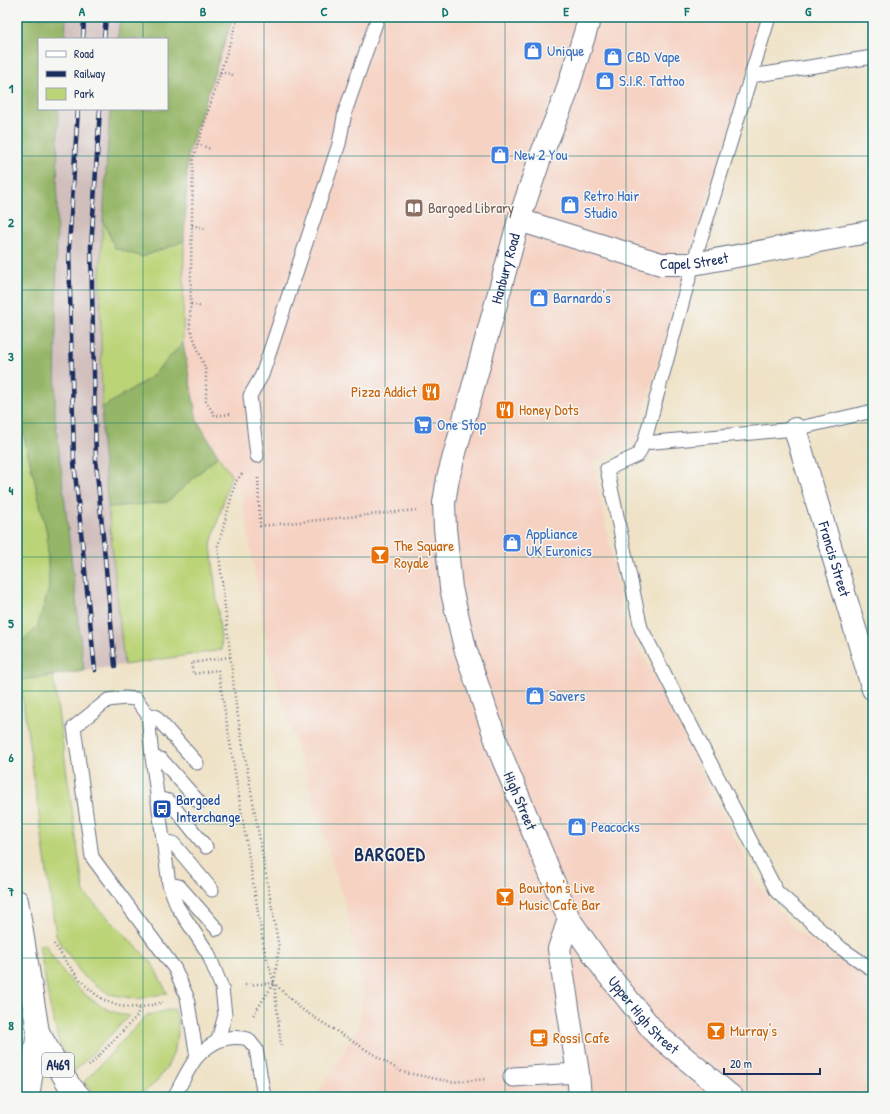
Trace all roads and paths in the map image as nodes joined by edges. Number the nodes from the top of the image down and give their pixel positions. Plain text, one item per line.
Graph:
1 (238, 17) edge
2 (378, 17) edge
3 (590, 17) edge
4 (769, 17) edge
5 (873, 58) edge
6 (220, 72) junction
7 (233, 75) dead end
8 (751, 76) junction
9 (197, 144) junction
10 (211, 149) dead end
11 (518, 220) junction
12 (192, 225) junction
13 (206, 228) dead end
14 (873, 231) edge
15 (693, 264) junction
16 (191, 304) junction
17 (202, 307) dead end
18 (873, 411) edge
19 (235, 414) dead end
20 (795, 429) junction
21 (644, 443) junction
22 (257, 456) junction
23 (240, 471) dead end
24 (239, 478) junction
25 (444, 502) joint
26 (405, 511) dead end
27 (230, 656) junction
28 (873, 689) edge
29 (148, 715) junction
30 (152, 757) junction
31 (197, 763) dead end
32 (157, 798) junction
33 (198, 802) dead end
34 (164, 841) junction
35 (206, 847) dead end
36 (169, 884) junction
37 (212, 890) dead end
38 (17, 901) edge
39 (569, 919) junction
40 (217, 929) dead end
41 (50, 939) dead end
42 (873, 970) edge
43 (274, 983) junction
44 (242, 985) dead end
45 (165, 1002) dead end
46 (139, 1008) junction
47 (250, 1021) dead end
48 (38, 1032) junction
49 (218, 1040) junction
50 (282, 1052) dead end
51 (197, 1057) junction
52 (86, 1070) dead end
53 (578, 1073) junction
54 (513, 1078) joint
55 (28, 1097) edge
56 (80, 1097) edge
57 (174, 1097) edge
58 (264, 1097) edge
59 (580, 1097) edge
60 (732, 1097) edge

1 - 6 path
2 - 22 lane
3 - 11 street, Hanbury Road
4 - 8 lane
5 - 8 lane
6 - 7 path
6 - 9 path
8 - 15 lane
9 - 10 path
9 - 12 path
11 - 15 street, Capel Street
11 - 25 street, Hanbury Road
12 - 13 path
12 - 16 path
14 - 15 street, Capel Street
15 - 21 lane
16 - 17 path
16 - 19 path
18 - 20 lane
20 - 21 lane
20 - 28 street, Francis Street
21 - 42 lane
22 - 24 path
22 - 26 path
23 - 24 path
24 - 27 path
25 - 39 street, High Street
27 - 43 path
27 - 43 path
29 - 30 lane
29 - 31 lane
29 - 51 lane
30 - 32 lane
30 - 33 lane
32 - 34 lane
32 - 35 lane
34 - 36 lane
34 - 37 lane
36 - 40 lane
36 - 49 lane
38 - 48 street, A469
39 - 53 street
39 - 60 street, Upper High Street
41 - 46 path
43 - 44 path
43 - 47 path
43 - 50 path
43 - 54 path
45 - 46 path
46 - 52 path
48 - 55 street, A469
48 - 56 street, A469
49 - 51 lane
49 - 58 lane
51 - 57 lane
53 - 54 street
53 - 59 street

